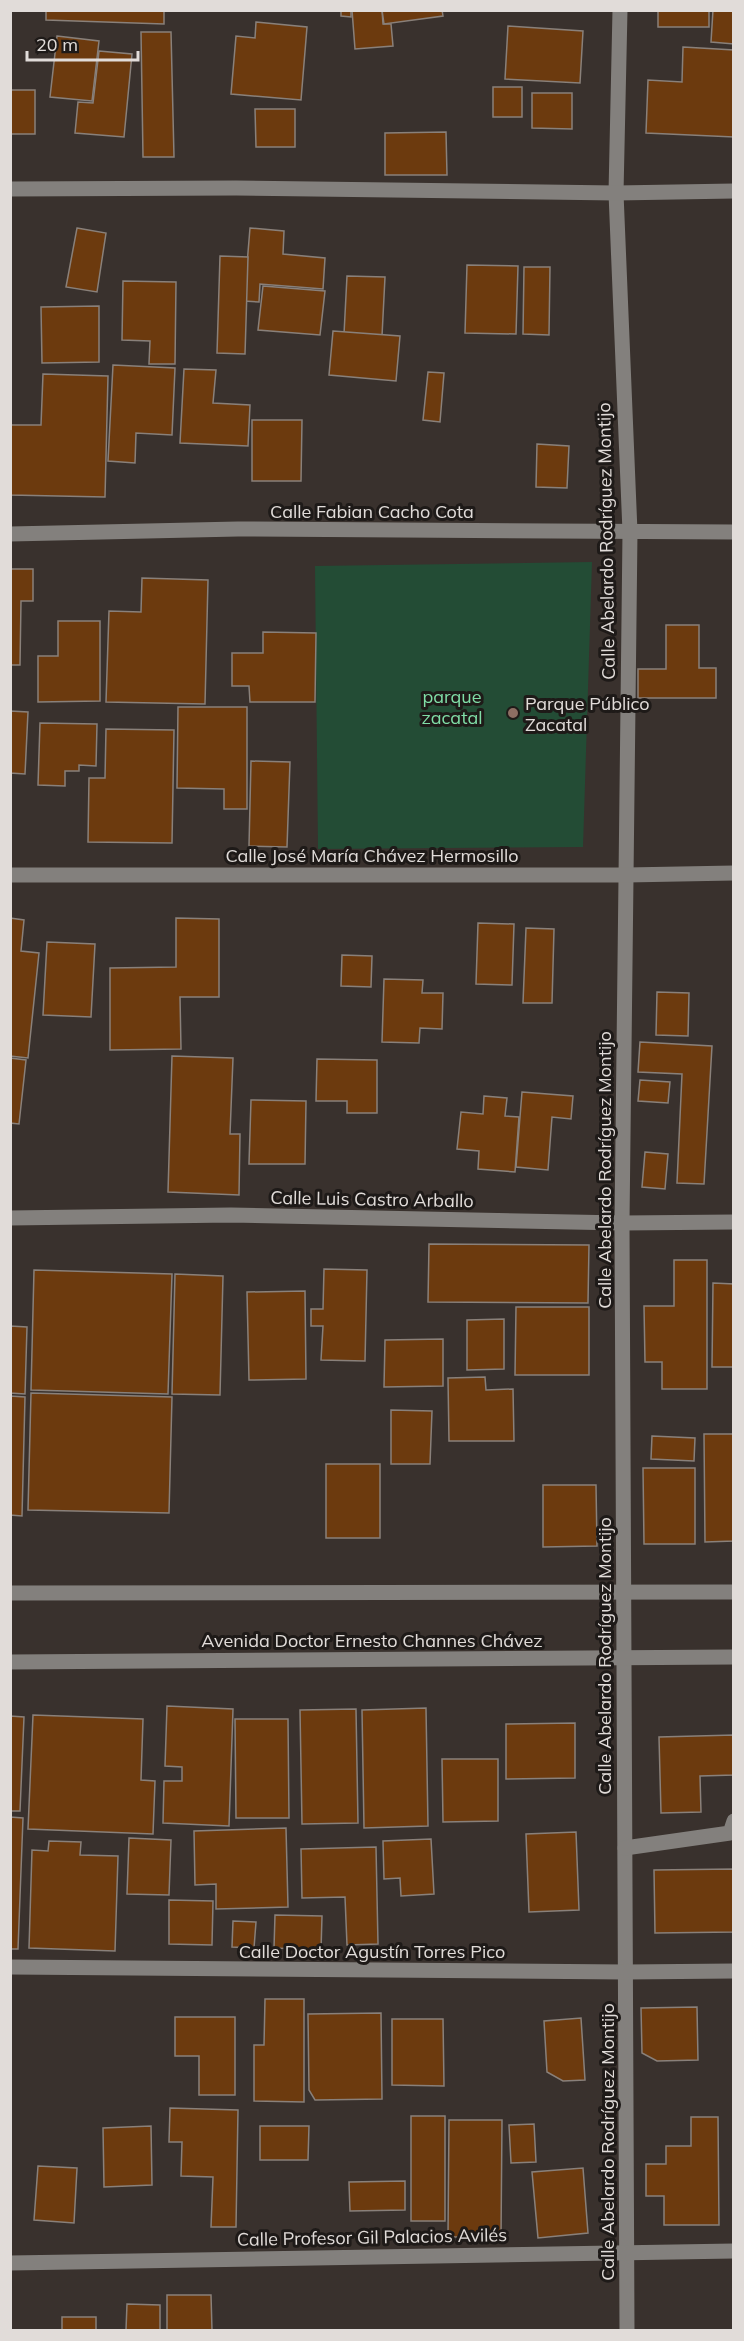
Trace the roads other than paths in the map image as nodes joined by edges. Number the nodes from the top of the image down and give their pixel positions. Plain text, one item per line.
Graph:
1 (620, 10) edge
2 (10, 189) edge
3 (734, 191) edge
4 (616, 193) junction
5 (630, 532) junction
6 (734, 532) edge
7 (10, 534) edge
8 (734, 873) edge
9 (10, 875) edge
10 (626, 875) junction
11 (10, 1218) edge
12 (734, 1222) edge
13 (622, 1223) junction
14 (623, 1591) junction
15 (734, 1592) edge
16 (10, 1593) edge
17 (734, 1657) edge
18 (624, 1659) junction
19 (10, 1662) edge
20 (734, 1821) edge
21 (625, 1848) junction
22 (10, 1967) edge
23 (734, 1971) edge
24 (626, 1972) junction
25 (734, 2251) edge
26 (627, 2252) junction
27 (10, 2263) edge
28 (627, 2331) edge

1 - 4 street, Calle Abelardo Rodríguez Montijo
2 - 4 street
3 - 4 street
4 - 5 street, Calle Abelardo Rodríguez Montijo
5 - 6 street, Calle Fabian Cacho Cota
5 - 7 street, Calle Fabian Cacho Cota
5 - 10 street, Calle Abelardo Rodríguez Montijo
8 - 10 street, Calle José María Chávez Hermosillo
9 - 10 street, Calle José María Chávez Hermosillo
10 - 13 street, Calle Abelardo Rodríguez Montijo
11 - 13 street, Calle Luis Castro Arballo
12 - 13 street, Calle Luis Castro Arballo
13 - 14 street, Calle Abelardo Rodríguez Montijo
14 - 15 street
14 - 16 street
14 - 18 street, Calle Abelardo Rodríguez Montijo
17 - 18 street, Avenida Doctor Ernesto Channes Chávez
18 - 19 street, Avenida Doctor Ernesto Channes Chávez
18 - 21 street, Calle Abelardo Rodríguez Montijo
20 - 21 street
21 - 24 street, Calle Abelardo Rodríguez Montijo
22 - 24 street, Calle Doctor Agustín Torres Pico
23 - 24 street, Calle Doctor Agustín Torres Pico
24 - 26 street, Calle Abelardo Rodríguez Montijo
25 - 26 street, Calle Profesor Gil Palacios Avilés
26 - 27 street, Calle Profesor Gil Palacios Avilés
26 - 28 street, Calle Abelardo Rodríguez Montijo

